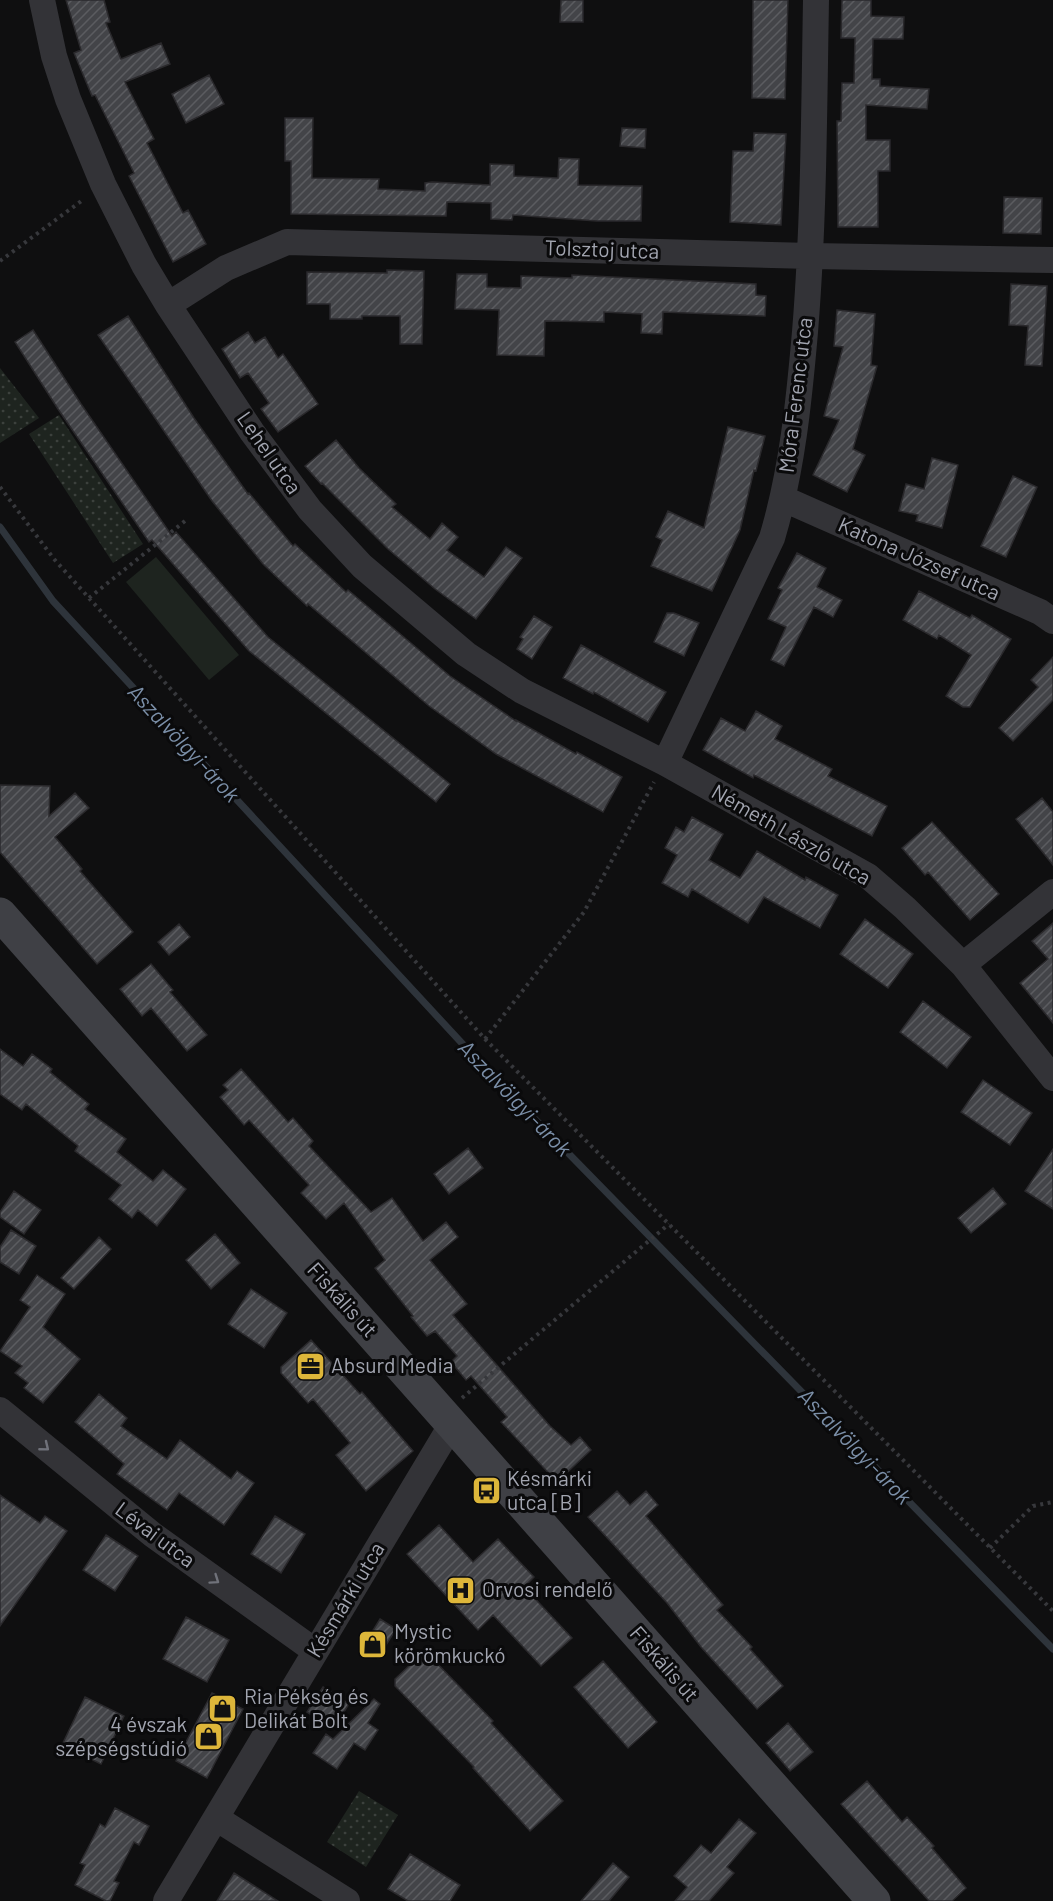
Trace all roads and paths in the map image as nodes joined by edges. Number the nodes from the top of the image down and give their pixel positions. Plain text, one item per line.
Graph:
1 (42, 0) edge
2 (816, 0) edge
3 (103, 184) junction
4 (811, 255) junction
5 (1053, 260) edge
6 (0, 261) edge
7 (168, 305) junction
8 (0, 487) edge
9 (784, 499) junction
10 (185, 521) dead end
11 (89, 598) junction
12 (1053, 621) edge
13 (665, 763) junction
14 (1053, 892) edge
15 (0, 914) edge
16 (963, 965) junction
17 (485, 1039) junction
18 (1053, 1078) edge
19 (669, 1224) junction
20 (0, 1410) edge
21 (447, 1419) junction
22 (1053, 1502) edge
23 (990, 1548) junction
24 (1053, 1611) edge
25 (315, 1651) junction
26 (216, 1818) junction
27 (166, 1901) edge
28 (347, 1901) edge
29 (874, 1901) edge

1 - 3 street, Lehel utca
2 - 4 street, Móra Ferenc utca
3 - 6 path
3 - 7 street, Lehel utca
4 - 5 street, Tolsztoj utca
4 - 7 street, Tolsztoj utca
4 - 9 street, Móra Ferenc utca
7 - 13 street, Lehel utca
8 - 11 path
9 - 12 street, Katona József utca
9 - 13 street, Móra Ferenc utca
10 - 11 path
11 - 17 path
13 - 16 street, Németh László utca
13 - 17 path
14 - 16 street
15 - 21 street, Fiskális út
16 - 18 street, Németh László utca
17 - 19 path
19 - 21 path
19 - 23 path
20 -> 25 street, Lévai utca
21 - 25 street, Késmárki utca
21 - 29 street, Fiskális út
22 - 23 path
23 - 24 path
25 - 26 street, Késmárki utca
26 - 27 street, Késmárki utca
26 - 28 street

